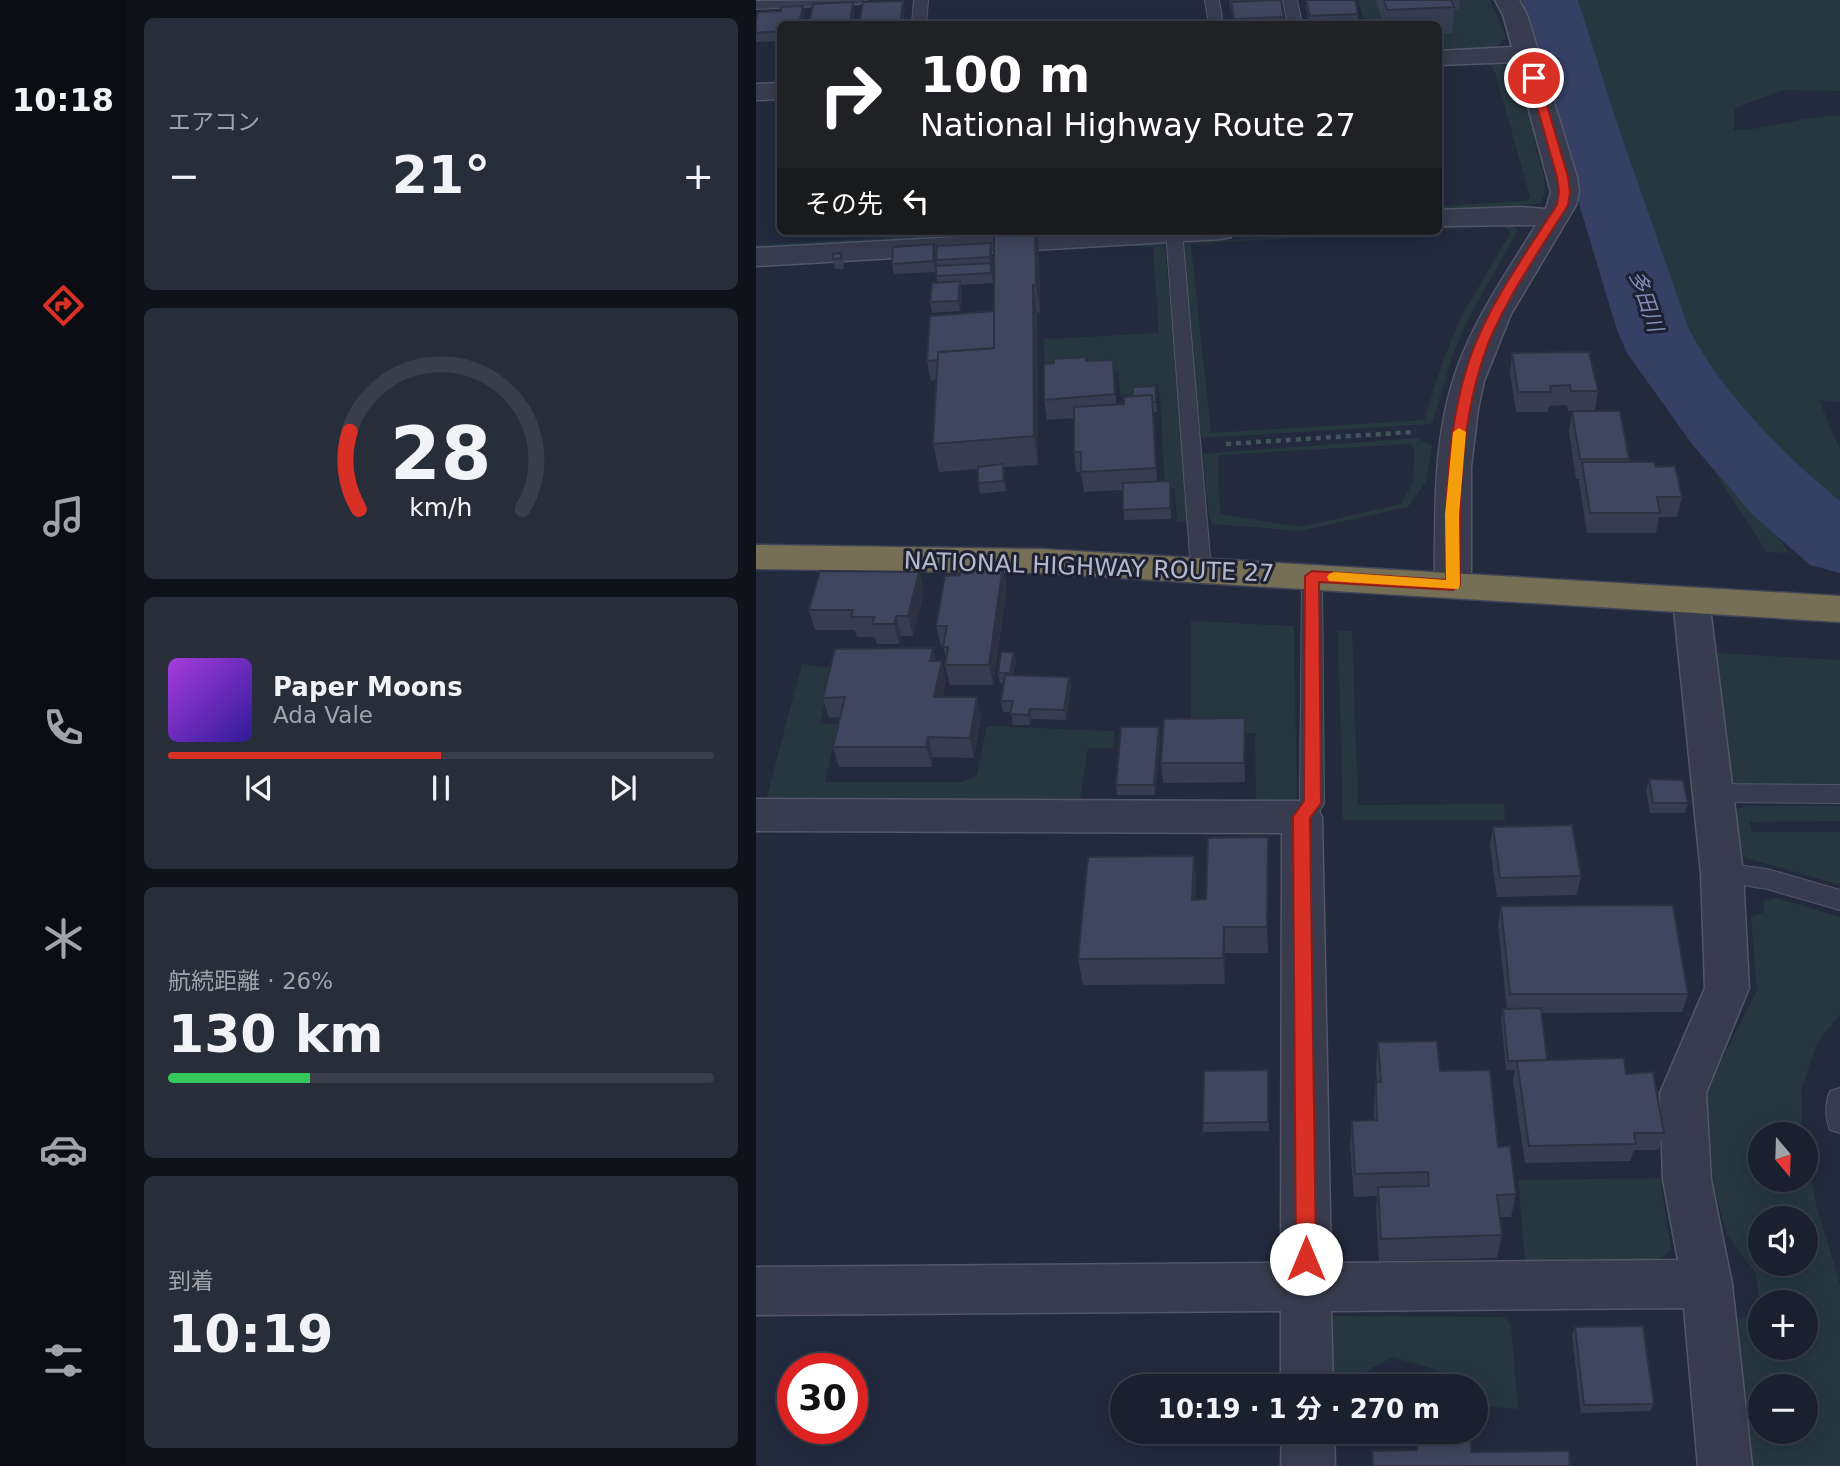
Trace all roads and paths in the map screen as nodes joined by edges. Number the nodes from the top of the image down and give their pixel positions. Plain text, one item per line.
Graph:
1 (859, 0) edge
2 (922, 0) edge
3 (1212, 0) edge
4 (1290, 0) edge
5 (1507, 0) edge
6 (756, 5) edge
7 (919, 21) edge
8 (1216, 21) edge
9 (1294, 21) edge
10 (1527, 54) junction
11 (1442, 58) edge
12 (777, 91) edge
13 (756, 92) edge
14 (1442, 218) edge
15 (1555, 218) junction
16 (1124, 235) edge
17 (1174, 235) edge
18 (756, 257) edge
19 (1459, 436) junction
20 (1192, 446) junction
21 (756, 557) edge
22 (1201, 569) junction
23 (1312, 576) junction
24 (1453, 585) junction
25 (1691, 600) junction
26 (1826, 608) edge
27 (1712, 793) junction
28 (1840, 794) edge
29 (1302, 817) junction
30 (758, 823) edge
31 (1722, 873) junction
32 (1840, 900) edge
33 (1840, 1100) edge
34 (1840, 1121) edge
35 (1707, 1284) junction
36 (1306, 1287) junction
37 (756, 1291) edge
38 (1307, 1374) edge
39 (1308, 1444) edge
40 (1308, 1466) edge
41 (1725, 1466) edge

1 - 6 lane
2 - 7 lane
3 - 8 lane
4 - 9 lane
5 - 10 street
10 - 11 street
10 - 15 street
12 - 13 street
14 - 15 street
15 - 19 street
16 - 18 street
17 - 20 lane
19 - 20 path
19 - 24 street
20 - 22 lane
21 - 22 highway, NATIONAL HIGHWAY ROUTE 27
22 - 23 highway, NATIONAL HIGHWAY ROUTE 27
23 - 24 highway, NATIONAL HIGHWAY ROUTE 27
23 - 29 lane
24 - 25 highway, NATIONAL HIGHWAY ROUTE 27
25 - 26 highway, NATIONAL HIGHWAY ROUTE 27
25 - 27 street
27 - 28 lane
27 - 31 street
29 - 30 street
29 - 36 street
31 - 32 lane
31 - 35 street
33 - 34 lane
35 - 36 street
35 - 41 street
36 - 37 street
36 - 38 street
39 - 40 street

